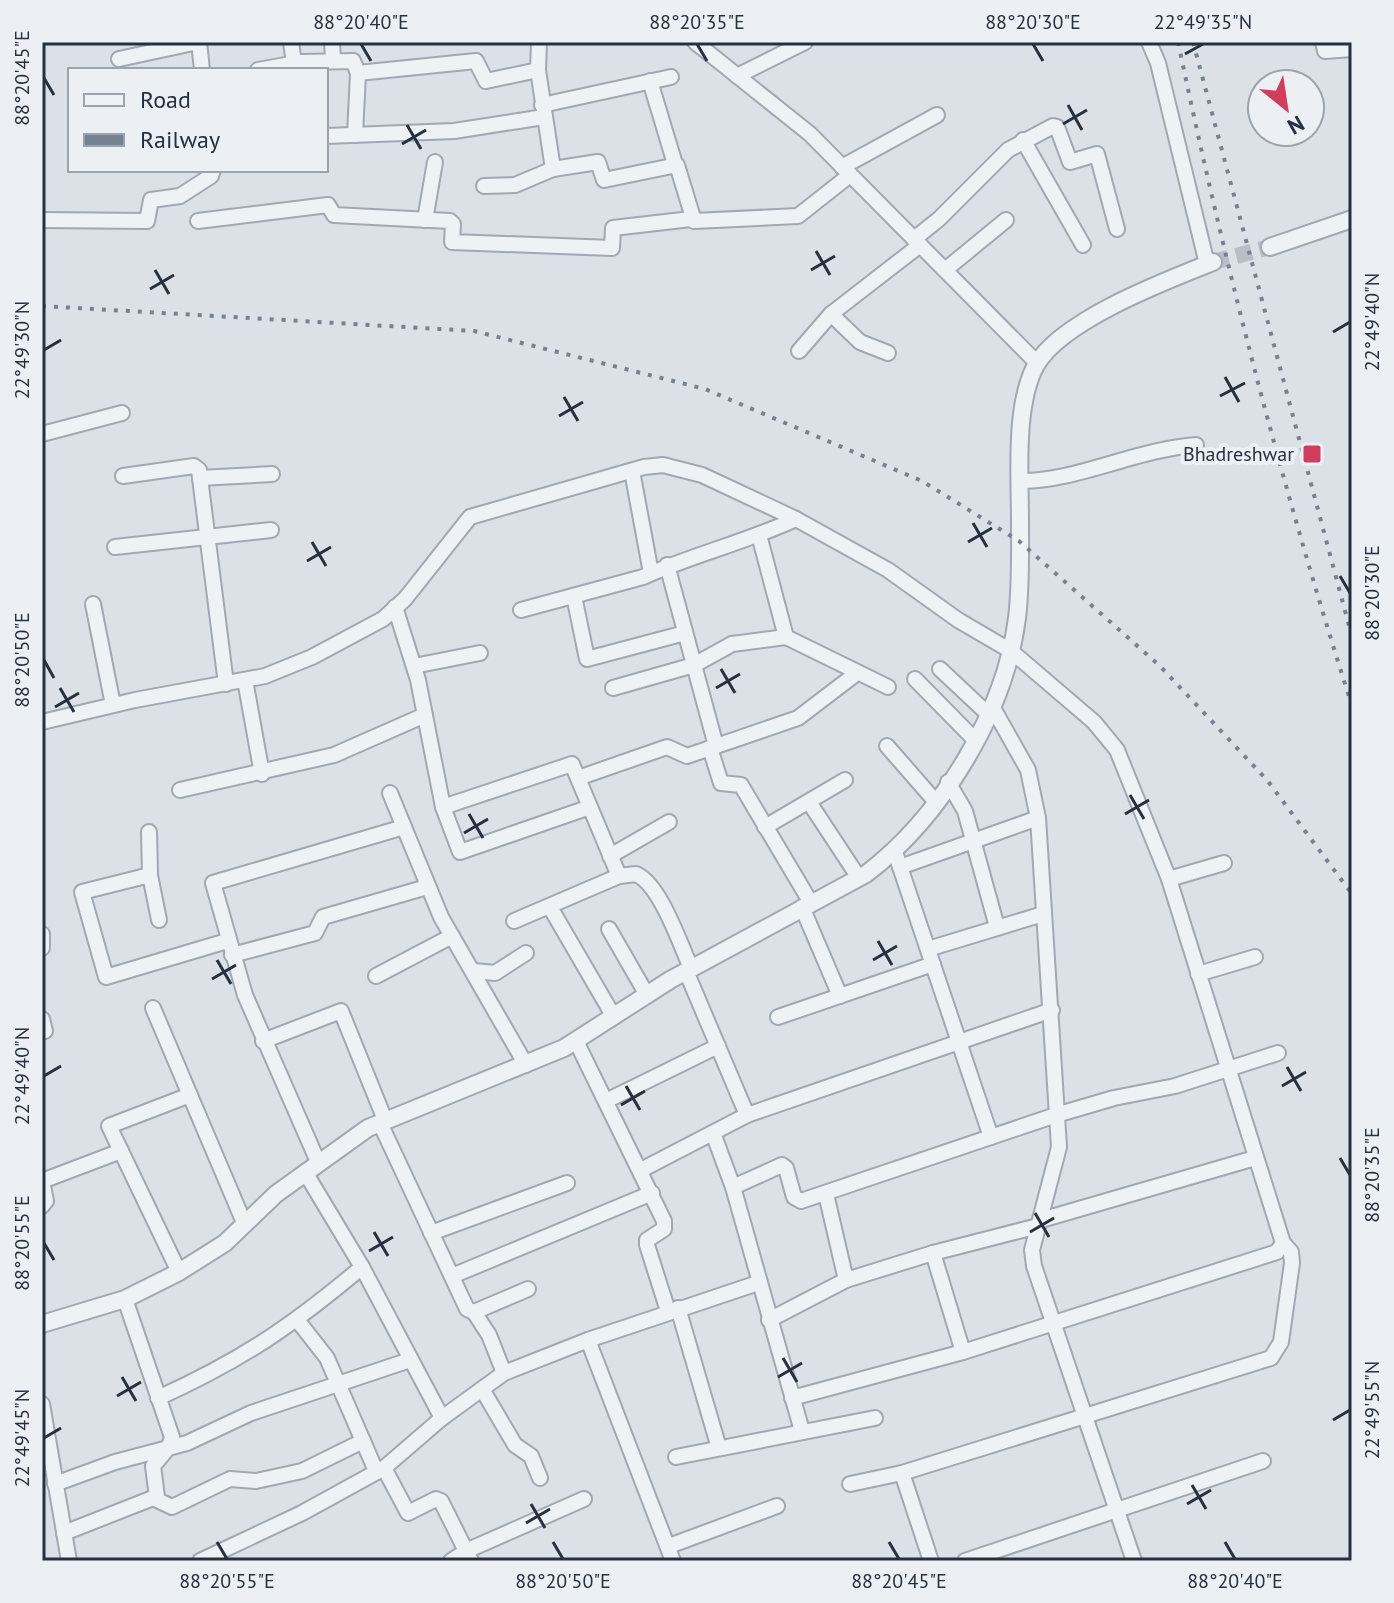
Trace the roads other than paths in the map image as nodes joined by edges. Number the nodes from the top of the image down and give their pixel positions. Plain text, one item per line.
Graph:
1 (198, 42) edge
2 (291, 42) edge
3 (332, 42) edge
4 (539, 42) edge
5 (695, 42) edge
6 (805, 42) edge
7 (1149, 42) edge
8 (1323, 42) edge
9 (782, 46) edge
10 (1352, 49) edge
11 (119, 59) dead end
12 (333, 59) junction
13 (294, 63) junction
14 (202, 68) edge
15 (268, 68) edge
16 (538, 70) junction
17 (358, 73) junction
18 (737, 76) junction
19 (671, 77) dead end
20 (650, 81) junction
21 (543, 111) junction
22 (937, 115) dead end
23 (355, 135) junction
24 (328, 136) edge
25 (1023, 140) junction
26 (435, 162) dead end
27 (675, 164) junction
28 (553, 169) junction
29 (846, 171) junction
30 (212, 172) edge
31 (484, 186) dead end
32 (691, 219) junction
33 (1352, 219) edge
34 (42, 220) edge
35 (425, 220) junction
36 (1006, 220) dead end
37 (198, 221) dead end
38 (1117, 229) dead end
39 (917, 242) junction
40 (1083, 245) dead end
41 (1270, 247) tunnel mouth
42 (1210, 263) joint
43 (945, 270) junction
44 (831, 314) junction
45 (799, 351) dead end
46 (888, 353) dead end
47 (1037, 363) junction
48 (122, 413) dead end
49 (42, 434) edge
50 (1196, 445) dead end
51 (632, 471) junction
52 (272, 474) dead end
53 (123, 476) dead end
54 (200, 478) junction
55 (1020, 481) junction
56 (796, 519) junction
57 (271, 530) dead end
58 (207, 535) junction
59 (759, 535) junction
60 (115, 547) dead end
61 (667, 565) junction
62 (651, 573) junction
63 (574, 596) junction
64 (93, 604) dead end
65 (395, 607) junction
66 (521, 610) dead end
67 (685, 633) junction
68 (786, 637) junction
69 (1011, 651) junction
70 (480, 653) dead end
71 (694, 665) junction
72 (414, 666) junction
73 (940, 669) dead end
74 (857, 673) junction
75 (915, 679) dead end
76 (245, 680) junction
77 (226, 684) junction
78 (888, 687) dead end
79 (613, 688) dead end
80 (113, 705) junction
81 (991, 712) junction
82 (425, 715) junction
83 (42, 722) edge
84 (976, 741) junction
85 (887, 746) dead end
86 (713, 747) junction
87 (262, 774) junction
88 (578, 778) junction
89 (845, 780) dead end
90 (948, 782) junction
91 (180, 790) dead end
92 (390, 793) dead end
93 (935, 801) junction
94 (809, 802) junction
95 (443, 807) junction
96 (590, 807) junction
97 (1038, 818) junction
98 (669, 822) dead end
99 (404, 827) junction
100 (765, 827) junction
101 (149, 832) dead end
102 (973, 841) junction
103 (610, 856) junction
104 (898, 860) junction
105 (1224, 863) dead end
106 (150, 875) junction
107 (619, 876) junction
108 (859, 878) junction
109 (1169, 879) junction
110 (427, 887) junction
111 (806, 905) junction
112 (550, 907) junction
113 (1043, 914) junction
114 (159, 920) dead end
115 (514, 921) dead end
116 (997, 927) junction
117 (609, 929) dead end
118 (42, 934) edge
119 (452, 936) junction
120 (42, 948) edge
121 (230, 948) junction
122 (928, 949) junction
123 (526, 953) dead end
124 (1255, 957) dead end
125 (933, 964) junction
126 (689, 970) junction
127 (474, 971) junction
128 (1198, 974) junction
129 (376, 976) dead end
130 (647, 995) junction
131 (840, 996) junction
132 (153, 1008) dead end
133 (1052, 1010) junction
134 (614, 1017) junction
135 (778, 1017) dead end
136 (959, 1039) junction
137 (263, 1041) junction
138 (576, 1041) junction
139 (718, 1046) junction
140 (1278, 1053) dead end
141 (526, 1065) junction
142 (1229, 1069) junction
143 (190, 1095) junction
144 (606, 1101) junction
145 (747, 1115) junction
146 (1056, 1115) junction
147 (382, 1122) junction
148 (713, 1133) junction
149 (991, 1137) junction
150 (121, 1151) junction
151 (1255, 1158) junction
152 (311, 1167) junction
153 (641, 1170) junction
154 (42, 1181) edge
155 (567, 1183) dead end
156 (733, 1187) junction
157 (652, 1193) junction
158 (826, 1194) junction
159 (42, 1206) edge
160 (1039, 1223) junction
161 (245, 1225) junction
162 (431, 1233) junction
163 (1283, 1243) junction
164 (933, 1253) junction
165 (362, 1267) junction
166 (179, 1272) junction
167 (452, 1276) junction
168 (846, 1280) junction
169 (758, 1283) junction
170 (528, 1289) dead end
171 (125, 1299) junction
172 (673, 1309) junction
173 (474, 1312) junction
174 (769, 1320) junction
175 (298, 1321) junction
176 (1052, 1321) junction
177 (42, 1324) edge
178 (588, 1340) junction
179 (963, 1352) junction
180 (410, 1360) junction
181 (504, 1373) junction
182 (339, 1382) junction
183 (482, 1389) junction
184 (158, 1398) junction
185 (792, 1398) junction
186 (42, 1404) edge
187 (1085, 1417) junction
188 (442, 1418) junction
189 (875, 1418) dead end
190 (802, 1431) junction
191 (363, 1441) junction
192 (169, 1447) junction
193 (719, 1448) junction
194 (676, 1457) dead end
195 (1263, 1461) dead end
196 (380, 1470) junction
197 (902, 1473) junction
198 (540, 1478) dead end
199 (55, 1484) junction
200 (850, 1484) dead end
201 (157, 1497) junction
202 (584, 1499) dead end
203 (777, 1506) dead end
204 (1117, 1509) junction
205 (64, 1533) junction
206 (671, 1554) edge
207 (468, 1556) edge
208 (69, 1561) edge
209 (200, 1561) edge
210 (451, 1561) edge
211 (931, 1561) edge
212 (965, 1561) edge
213 (1134, 1561) edge

1 - 11 street
1 - 14 street
2 - 13 street
3 - 12 street
4 - 16 street
5 - 18 street
6 - 9 street
7 - 42 street
8 - 10 street
9 - 18 street
12 - 13 street
12 - 17 street
13 - 15 street
16 - 17 street
16 - 21 street
17 - 23 street
18 - 29 street
19 - 20 street
20 - 21 street
20 - 27 street
21 - 23 street
21 - 28 street
22 - 29 street
23 - 24 street
25 - 38 street
25 - 39 street
25 - 40 street
26 - 35 street
27 - 28 street
27 - 32 street
28 - 31 street
29 - 32 street
29 - 39 street
30 - 34 street
32 - 35 street
33 - 41 street
35 - 37 street
36 - 43 street
39 - 43 street
39 - 44 street
42 - 47 street
43 - 47 street
44 - 45 street
44 - 46 street
47 - 55 street
48 - 49 street
50 - 55 street
51 - 56 street
51 - 62 street
51 - 65 street
52 - 54 street
53 - 54 street
54 - 58 street
55 - 69 street
56 - 59 street
56 - 69 street
57 - 58 street
58 - 60 street
58 - 77 street
59 - 61 street
59 - 68 street
61 - 62 street
61 - 67 street
62 - 63 street
63 - 66 street
63 - 67 street
64 - 80 street
65 - 72 street
65 - 76 street
67 - 71 street
68 - 71 street
68 - 74 street
69 - 81 street
69 - 109 street
70 - 72 street
71 - 79 street
71 - 86 street
72 - 82 street
73 - 81 street
74 - 78 street
74 - 86 street
75 - 84 street
76 - 77 street
76 - 87 street
77 - 80 street
80 - 83 street
81 - 84 street
81 - 97 street
82 - 87 street
82 - 95 street
84 - 90 street
85 - 93 street
86 - 88 street
86 - 100 street
87 - 91 street
88 - 95 street
88 - 96 street
89 - 94 street
90 - 93 street
90 - 102 street
92 - 99 street
93 - 104 street
94 - 100 street
94 - 108 street
95 - 96 street
96 - 103 street
97 - 102 street
97 - 113 street
98 - 103 street
99 - 110 street
99 - 121 street
100 - 111 street
101 - 106 street
102 - 104 street
102 - 116 street
103 - 107 street
104 - 108 street
104 - 122 street
105 - 109 street
106 - 114 street
106 - 121 street
107 - 112 street
107 - 126 street
108 - 111 street
109 - 128 street
110 - 119 street
110 - 121 street
111 - 126 street
111 - 131 street
112 - 115 street
112 - 134 street
113 - 116 street
113 - 133 street
116 - 122 street
117 - 130 street
118 - 120 street
119 - 127 street
119 - 129 street
121 - 137 street
122 - 125 street
123 - 127 street
124 - 128 street
125 - 131 street
125 - 136 street
126 - 130 street
126 - 139 street
127 - 141 street
128 - 142 street
130 - 134 street
131 - 135 street
132 - 143 street
133 - 136 street
133 - 146 street
134 - 138 street
136 - 145 street
136 - 149 street
137 - 147 street
137 - 152 street
138 - 141 street
138 - 144 street
139 - 144 street
139 - 145 street
140 - 142 street
141 - 147 street
142 - 146 street
142 - 151 street
143 - 150 street
143 - 161 street
144 - 153 street
145 - 148 street
146 - 149 street
146 - 160 street
147 - 152 street
147 - 162 street
148 - 153 street
148 - 156 street
149 - 158 street
150 - 154 street
150 - 166 street
151 - 160 street
151 - 163 street
152 - 161 street
152 - 165 street
153 - 157 street
154 - 159 street
155 - 162 street
156 - 158 street
156 - 169 street
157 - 167 street
157 - 172 street
158 - 168 street
160 - 164 street
160 - 176 street
161 - 166 street
162 - 167 street
163 - 176 street
163 - 187 street
164 - 168 street
164 - 179 street
165 - 175 street
165 - 180 street
166 - 171 street
167 - 173 street
168 - 174 street
169 - 172 street
169 - 174 street
170 - 173 street
171 - 177 street
171 - 184 street
172 - 178 street
172 - 193 street
173 - 181 street
174 - 185 street
175 - 182 street
175 - 184 street
176 - 179 street
176 - 187 street
178 - 181 street
178 - 206 street
179 - 185 street
180 - 182 street
180 - 188 street
181 - 183 street
182 - 191 street
182 - 192 street
183 - 188 street
183 - 198 street
184 - 192 street
185 - 190 street
186 - 199 street
187 - 197 street
187 - 204 street
188 - 196 street
189 - 190 street
190 - 193 street
191 - 196 street
191 - 201 street
192 - 199 street
192 - 201 street
193 - 194 street
195 - 204 street
196 - 207 street
196 - 209 street
197 - 200 street
197 - 211 street
199 - 205 street
201 - 205 street
202 - 207 street
203 - 206 street
204 - 212 street
204 - 213 street
205 - 208 street
207 - 210 street

